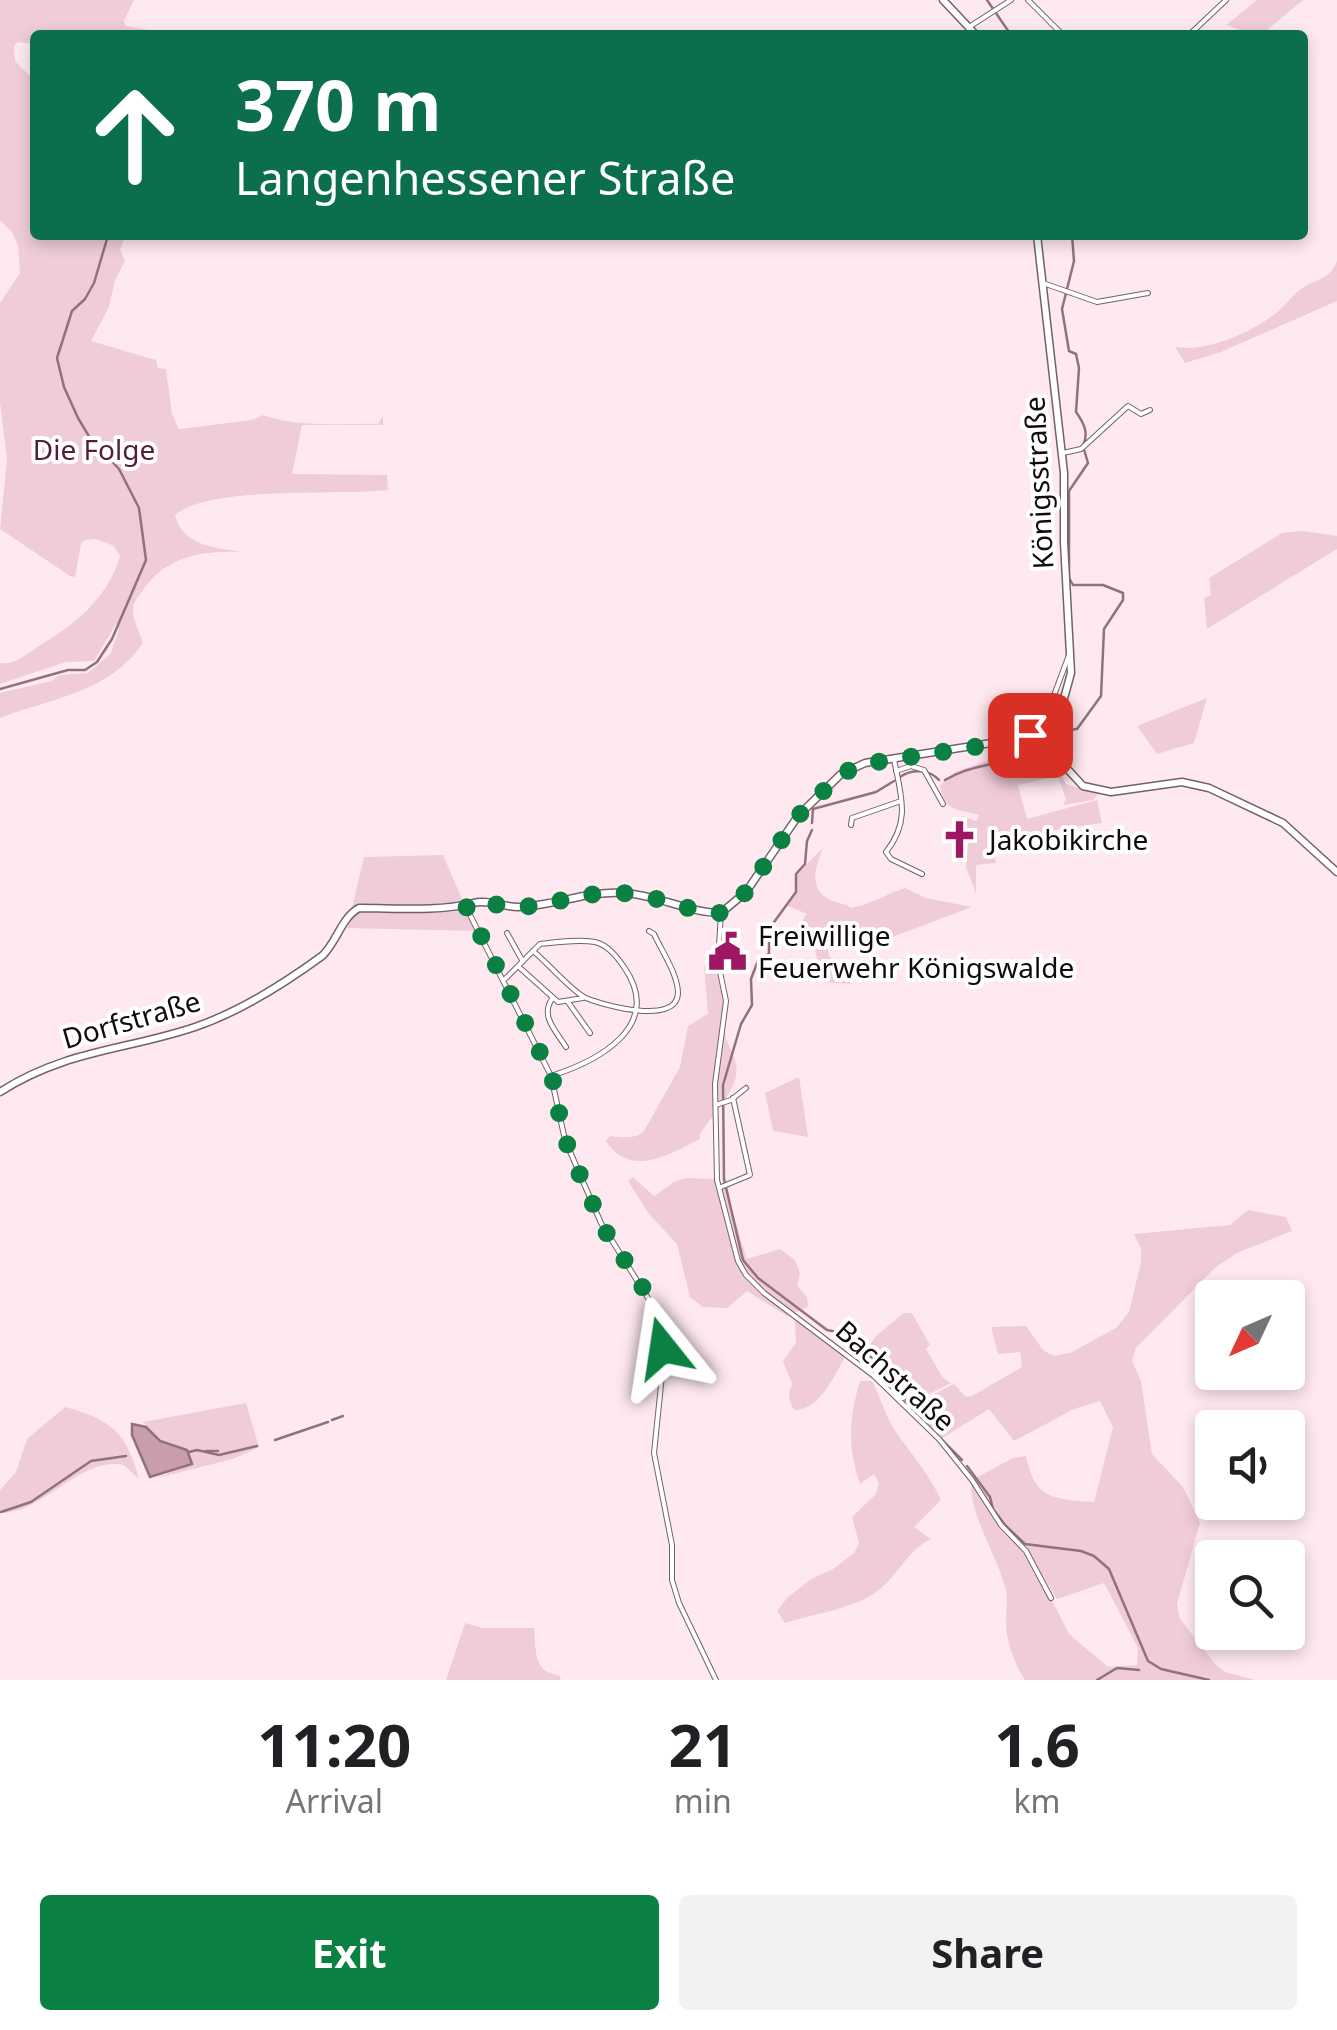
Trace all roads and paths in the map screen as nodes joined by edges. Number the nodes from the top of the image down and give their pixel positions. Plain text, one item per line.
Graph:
1 (944, 0) edge
2 (1011, 0) edge
3 (1028, 0) edge
4 (1226, 0) edge
5 (969, 27) junction
6 (972, 30) edge
7 (1058, 30) edge
8 (1194, 30) edge
9 (1038, 240) edge
10 (1043, 283) junction
11 (1148, 293) dead end
12 (1150, 410) dead end
13 (1062, 454) junction
14 (1070, 655) junction
15 (1052, 727) junction
16 (1013, 741) junction
17 (894, 759) junction
18 (896, 770) junction
19 (901, 801) junction
20 (942, 804) dead end
21 (851, 824) dead end
22 (1337, 872) edge
23 (922, 874) dead end
24 (466, 906) junction
25 (722, 913) junction
26 (649, 931) dead end
27 (507, 934) dead end
28 (533, 951) junction
29 (522, 960) junction
30 (519, 966) junction
31 (505, 979) junction
32 (583, 998) junction
33 (552, 999) junction
34 (568, 1002) junction
35 (636, 1010) junction
36 (590, 1033) dead end
37 (566, 1047) dead end
38 (552, 1076) junction
39 (746, 1088) dead end
40 (0, 1092) edge
41 (733, 1098) junction
42 (714, 1105) junction
43 (723, 1186) junction
44 (1051, 1598) dead end
45 (716, 1680) edge

1 - 5 street
2 - 5 street
3 - 7 street
4 - 8 street
5 - 6 street
9 - 10 street, Königsstraße
10 - 11 street
10 - 13 street, Königsstraße
12 - 13 street
13 - 14 street, Königsstraße
14 - 15 street, Königsstraße
14 - 16 street
15 - 16 street
15 - 22 street
16 - 17 street
17 - 18 street
17 - 25 street
18 - 19 street
18 - 20 street
19 - 21 street
19 - 23 street
24 - 25 street
24 - 31 street
24 - 40 street, Dorfstraße
25 - 42 street, Bachstraße
26 - 35 street
27 - 29 street
28 - 29 street
28 - 32 street
28 - 35 street
29 - 30 street
30 - 31 street
30 - 33 street
31 - 38 street
32 - 34 street
32 - 35 street
33 - 34 street
33 - 37 street
34 - 36 street
35 - 38 street
38 - 45 street
39 - 41 street
41 - 42 street
41 - 43 street
42 - 43 street, Bachstraße
43 - 44 street, Bachstraße

